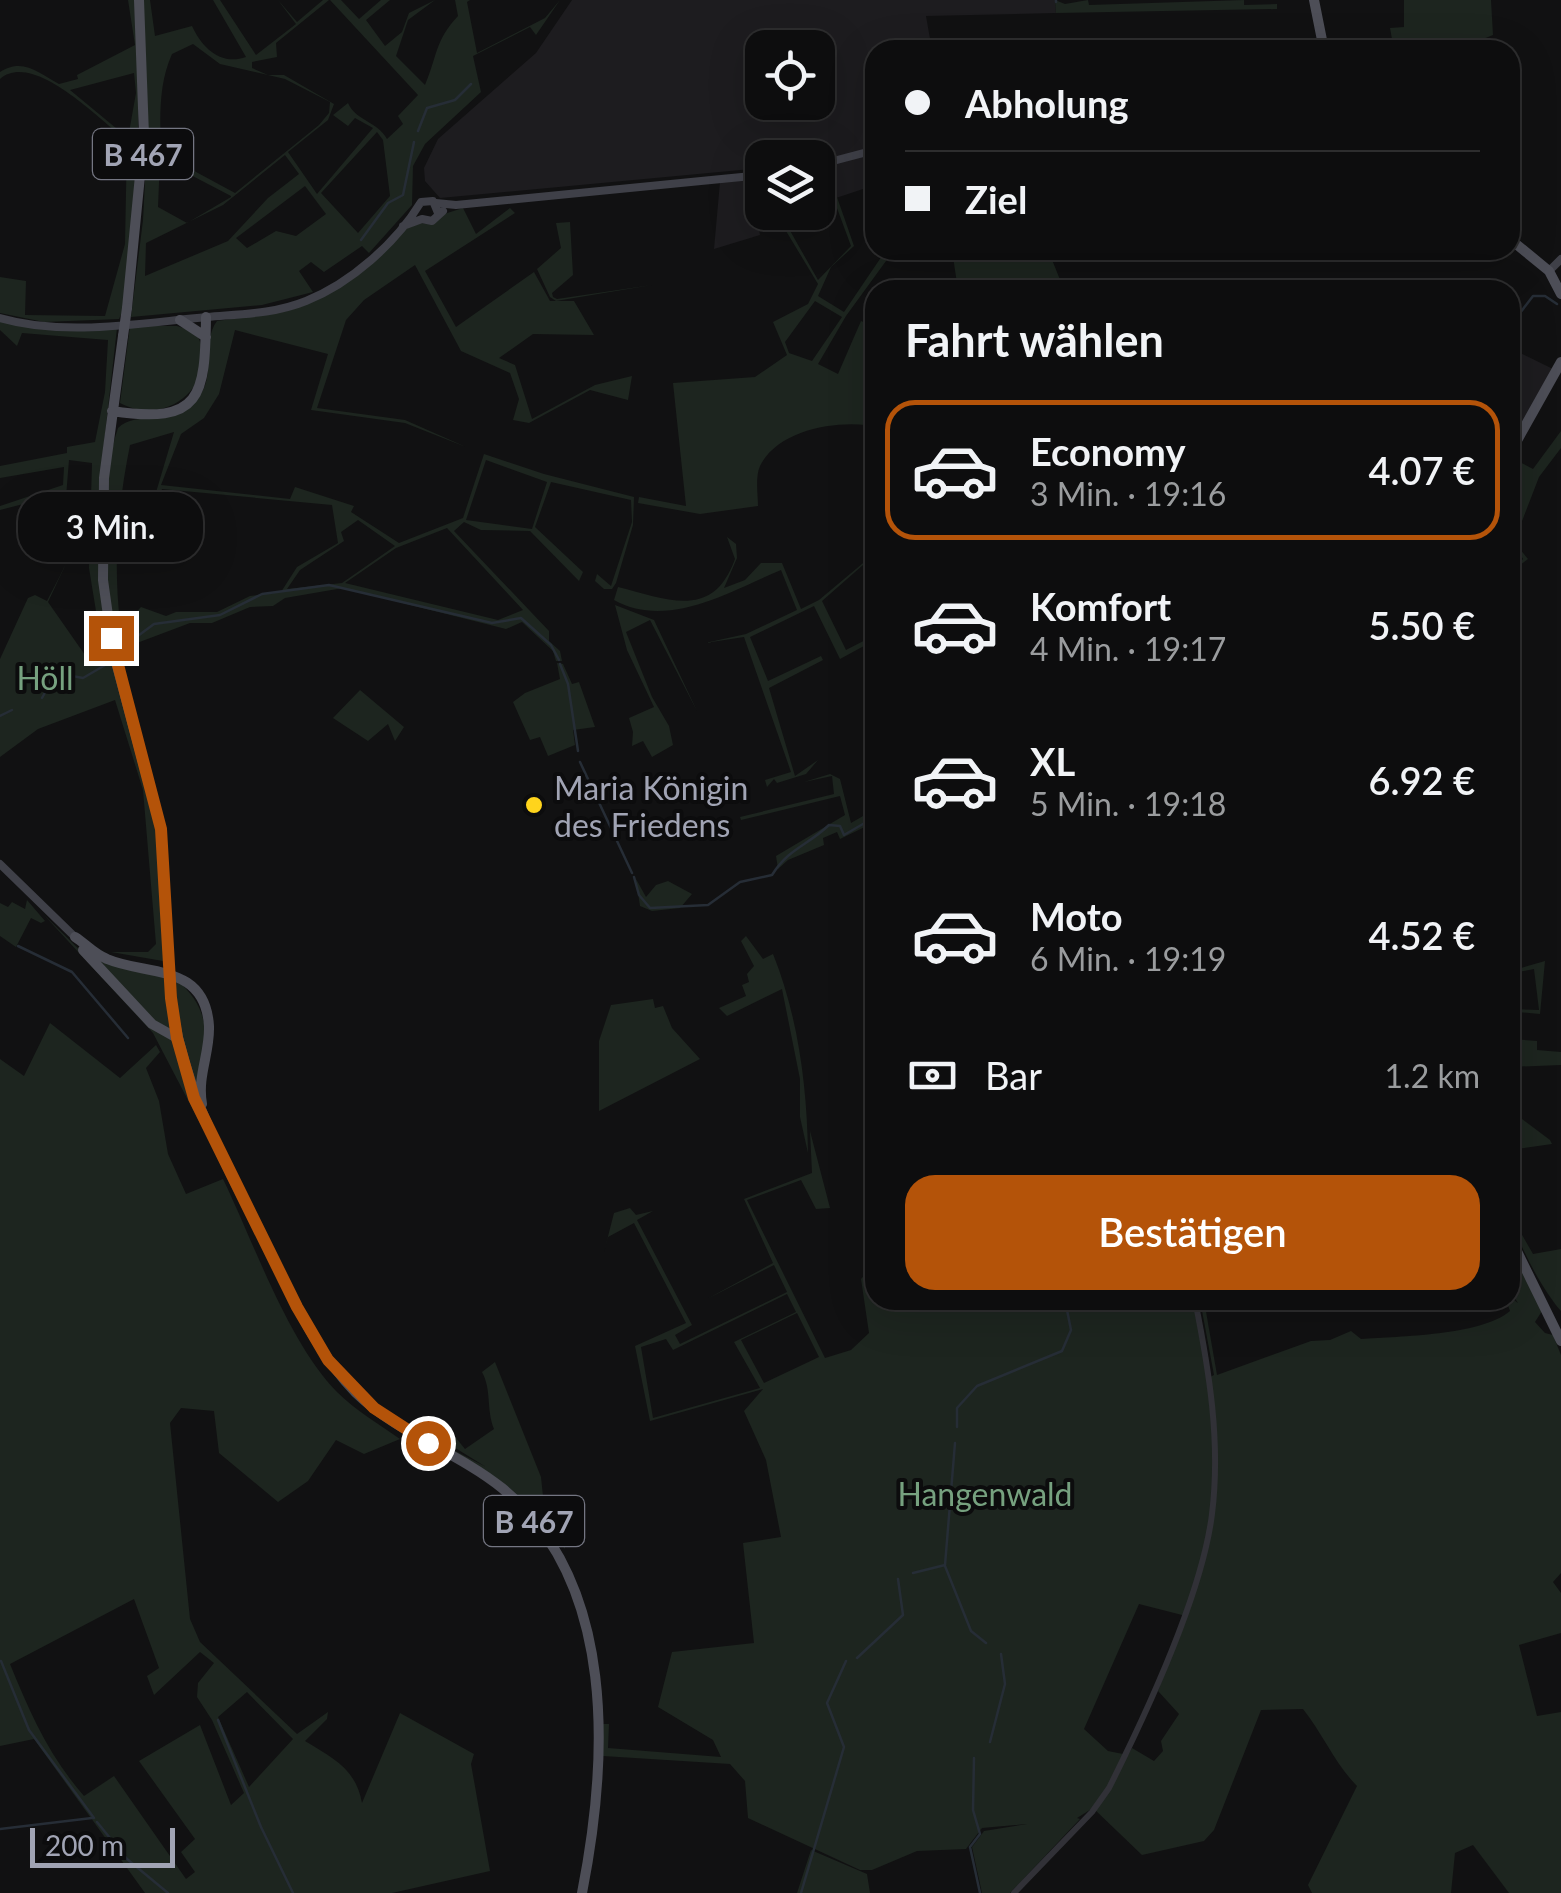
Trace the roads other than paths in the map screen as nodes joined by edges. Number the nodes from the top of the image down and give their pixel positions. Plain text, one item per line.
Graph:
1 (139, 0) edge
2 (1314, 0) edge
3 (1322, 40) edge
4 (865, 152) edge
5 (835, 160) edge
6 (745, 177) edge
7 (436, 202) junction
8 (456, 206) junction
9 (417, 210) junction
10 (438, 214) junction
11 (422, 220) junction
12 (402, 227) junction
13 (1520, 247) edge
14 (1561, 259) edge
15 (1549, 271) junction
16 (1561, 294) edge
17 (206, 317) junction
18 (0, 318) edge
19 (180, 320) junction
20 (206, 337) junction
21 (1561, 362) edge
22 (112, 411) junction
23 (135, 414) junction
24 (109, 433) junction
25 (1520, 435) edge
26 (0, 864) edge
27 (75, 937) junction
28 (177, 1038) junction
29 (204, 1120) junction
30 (1520, 1257) edge
31 (1198, 1310) edge
32 (1561, 1341) edge
33 (582, 1893) edge
34 (1014, 1893) edge

1 - 22 main road, B 467, bridge
2 - 3 main road
4 - 5 main road
6 - 8 main road
7 - 8 main road
7 - 9 main road
7 - 10 main road
8 - 10 main road
9 - 11 main road
9 - 12 main road
10 - 11 main road
11 - 12 main road
12 - 17 main road
13 - 15 main road
14 - 15 main road
15 - 16 main road
17 - 19 main road
17 - 20 main road
18 - 19 main road
19 - 20 main road
20 - 23 main road
21 - 25 main road
22 - 23 main road
22 - 24 main road, B 467
23 - 24 main road
24 - 28 main road, B 467, bridge
26 - 27 main road
27 - 28 main road
27 - 29 main road
28 - 29 main road, B 467
29 - 33 main road, B 467
30 - 32 main road
31 - 34 street

